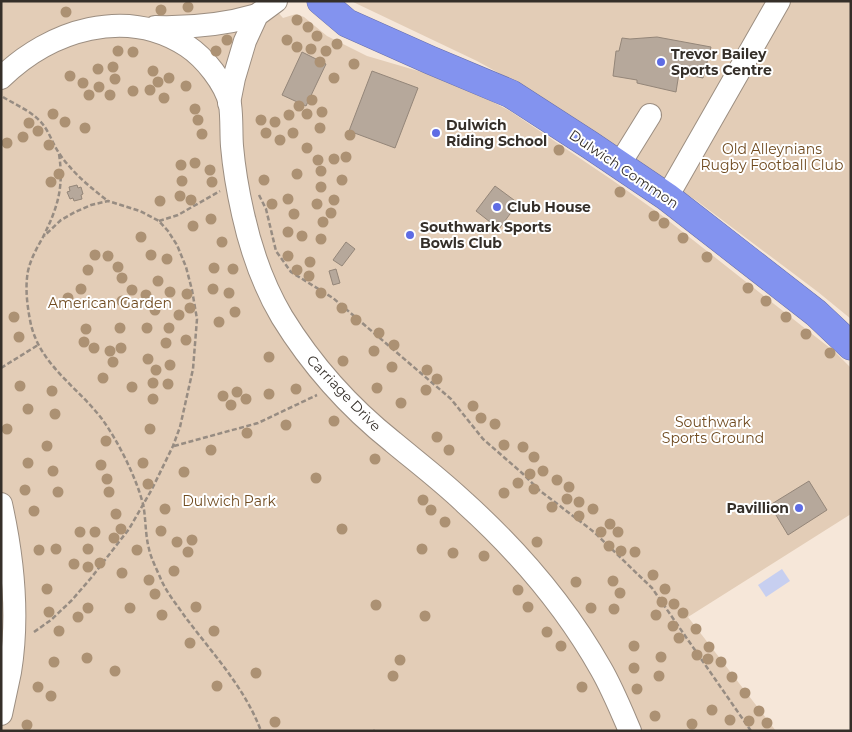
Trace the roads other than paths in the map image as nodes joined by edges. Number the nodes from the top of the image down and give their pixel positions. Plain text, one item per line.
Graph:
1 (276, 1) edge
2 (321, 1) edge
3 (779, 1) edge
4 (257, 15) junction
5 (147, 27) junction
6 (1, 78) edge
7 (229, 103) junction
8 (650, 115) dead end
9 (619, 165) junction
10 (667, 197) junction
11 (851, 346) edge
12 (1, 504) edge
13 (1, 714) edge
14 (630, 731) edge

1 - 4 lane
2 - 9 highway, Dulwich Common
3 - 10 lane
4 - 5 lane
4 - 7 lane
5 - 6 lane, Carriage Drive
5 - 7 lane, Carriage Drive
7 - 14 lane, Carriage Drive
8 - 9 lane
9 - 10 highway, Dulwich Common
10 - 11 highway, Dulwich Common
12 - 13 lane

